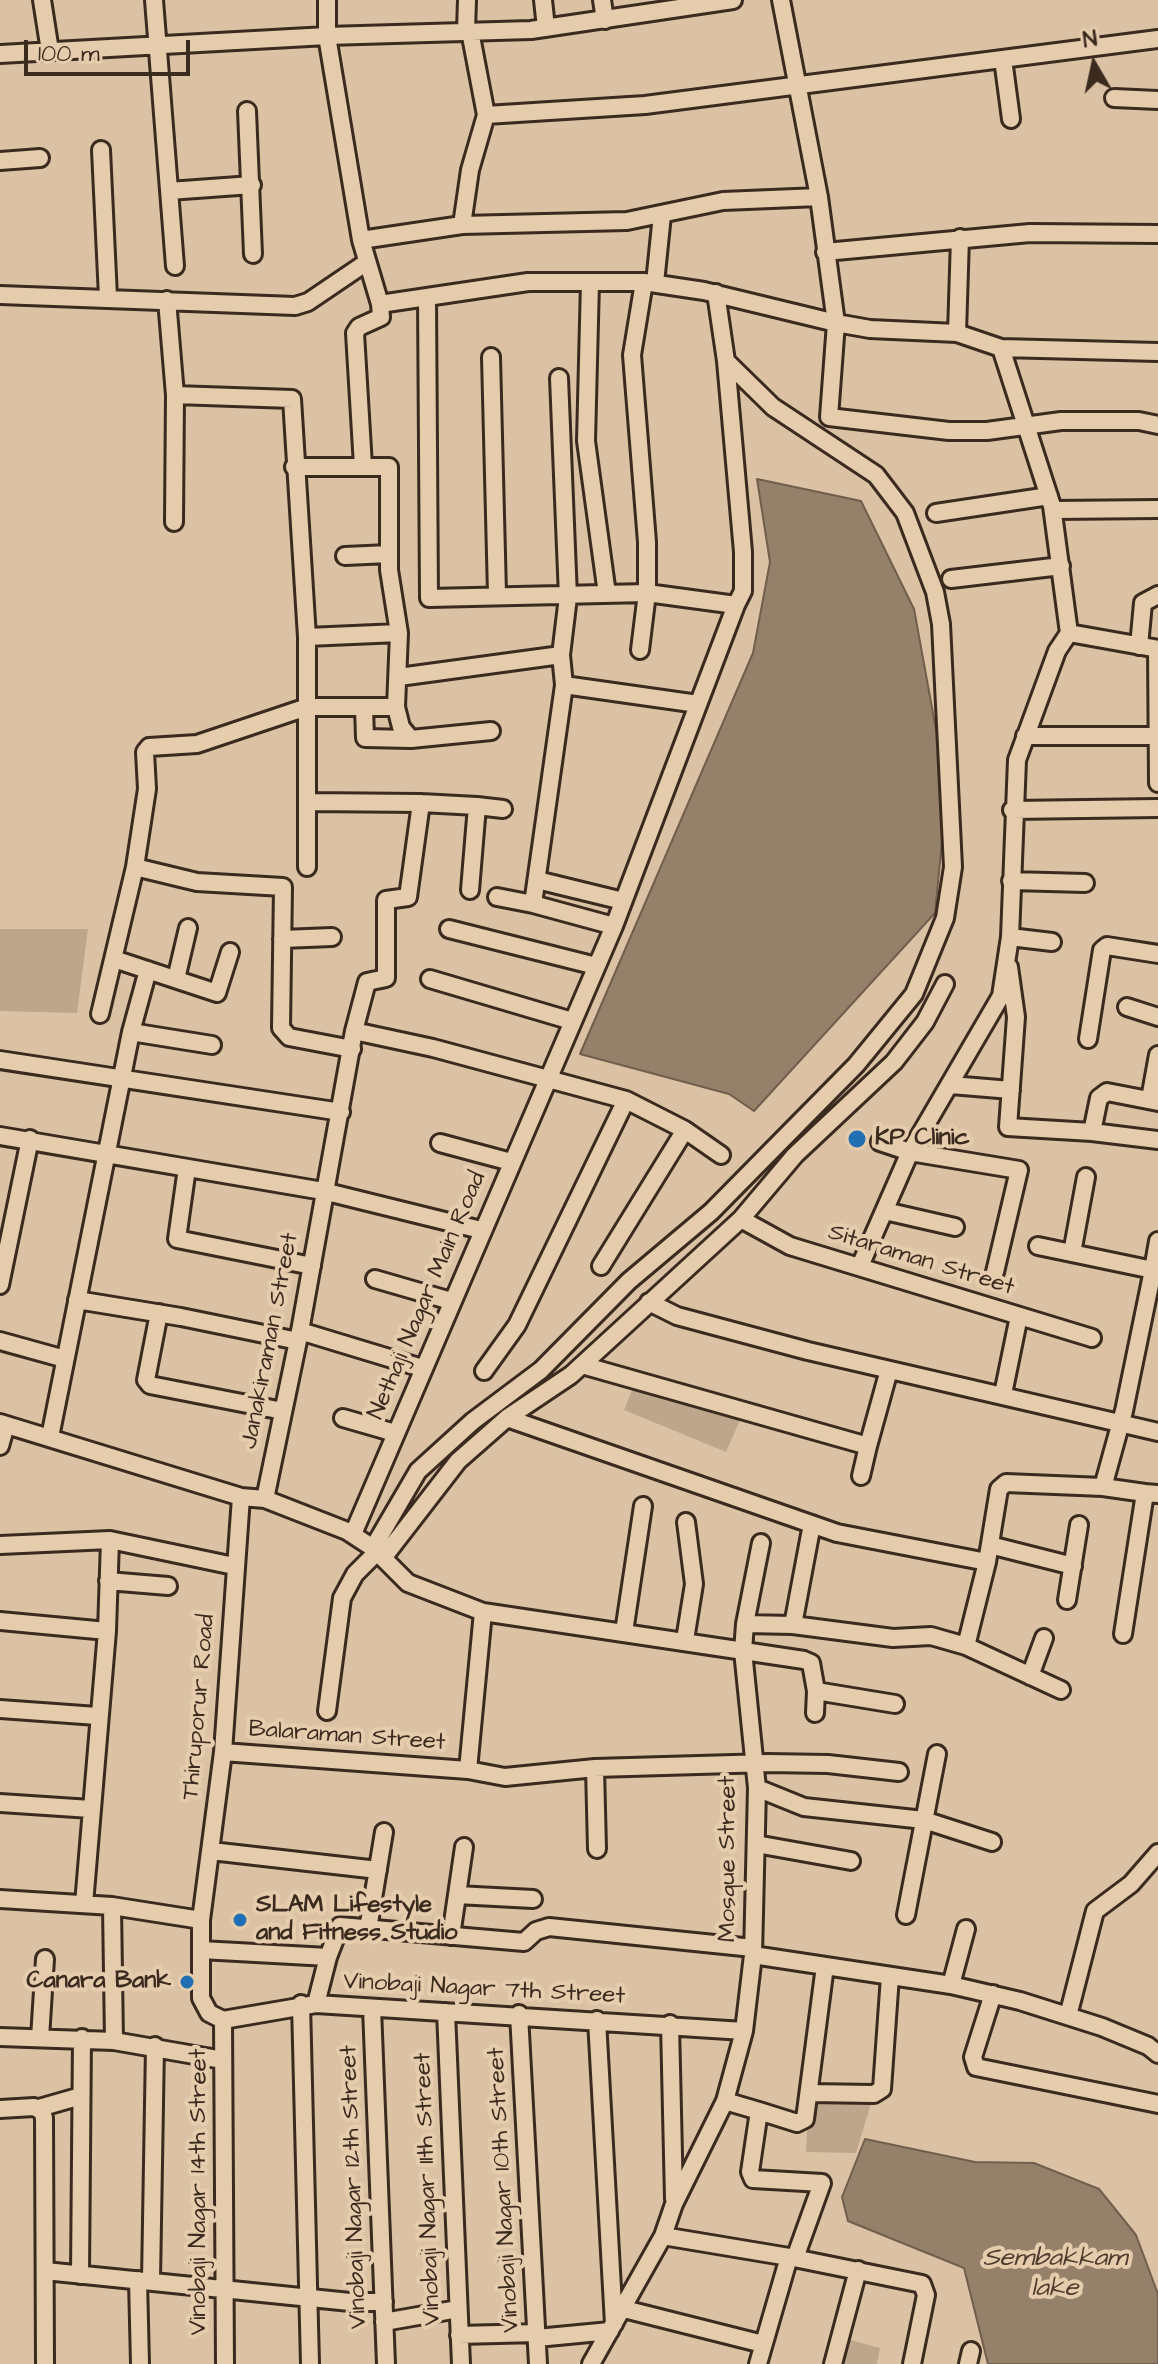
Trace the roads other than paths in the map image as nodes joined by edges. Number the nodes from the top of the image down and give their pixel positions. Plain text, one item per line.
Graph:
1 (42, 0) edge
2 (154, 0) edge
3 (327, 0) edge
4 (467, 0) edge
5 (543, 0) edge
6 (602, 0) edge
7 (733, 0) edge
8 (781, 0) edge
9 (697, 3) edge
10 (642, 7) edge
11 (605, 20) junction
12 (546, 28) junction
13 (468, 31) junction
14 (327, 36) junction
15 (1158, 39) edge
16 (156, 46) junction
17 (50, 51) junction
18 (0, 54) edge
19 (1003, 59) junction
20 (796, 85) junction
21 (1114, 98) dead end
22 (1158, 100) edge
23 (247, 111) dead end
24 (486, 115) junction
25 (1011, 119) dead end
26 (101, 150) dead end
27 (40, 158) dead end
28 (0, 161) edge
29 (252, 185) junction
30 (169, 191) junction
31 (819, 197) junction
32 (662, 215) junction
33 (462, 225) junction
34 (1158, 234) edge
35 (960, 238) junction
36 (361, 240) junction
37 (825, 252) junction
38 (253, 254) dead end
39 (367, 262) junction
40 (175, 266) dead end
41 (590, 282) junction
42 (650, 283) junction
43 (716, 293) junction
44 (0, 295) edge
45 (108, 297) junction
46 (427, 297) junction
47 (167, 300) junction
48 (380, 304) junction
49 (836, 323) junction
50 (957, 333) junction
51 (1001, 348) junction
52 (1158, 352) edge
53 (491, 357) dead end
54 (726, 361) junction
55 (559, 378) dead end
56 (175, 395) junction
57 (829, 417) junction
58 (1158, 425) edge
59 (1029, 426) junction
60 (808, 432) junction
61 (363, 466) junction
62 (294, 467) junction
63 (1051, 503) junction
64 (1158, 509) edge
65 (936, 513) dead end
66 (174, 522) dead end
67 (389, 554) junction
68 (345, 556) dead end
69 (1061, 566) junction
70 (951, 579) dead end
71 (647, 593) junction
72 (497, 594) junction
73 (607, 594) junction
74 (1158, 595) edge
75 (568, 597) junction
76 (736, 605) junction
77 (399, 633) junction
78 (1069, 633) junction
79 (307, 637) junction
80 (1139, 646) junction
81 (1157, 649) edge
82 (640, 650) dead end
83 (561, 655) junction
84 (399, 677) junction
85 (564, 685) junction
86 (698, 704) junction
87 (307, 707) junction
88 (364, 707) junction
89 (396, 707) junction
90 (491, 731) dead end
91 (1025, 736) junction
92 (1158, 736) edge
93 (411, 739) junction
94 (1158, 783) edge
95 (307, 802) junction
96 (421, 803) junction
97 (477, 806) junction
98 (1158, 808) edge
99 (503, 809) dead end
100 (1012, 810) junction
101 (135, 867) junction
102 (307, 867) dead end
103 (537, 880) junction
104 (1011, 881) junction
105 (1085, 883) dead end
106 (470, 890) dead end
107 (497, 897) dead end
108 (623, 901) junction
109 (533, 904) junction
110 (614, 926) junction
111 (188, 928) dead end
112 (449, 929) dead end
113 (332, 937) dead end
114 (1010, 937) junction
115 (282, 939) junction
116 (1052, 942) dead end
117 (230, 952) dead end
118 (1158, 954) edge
119 (114, 959) junction
120 (1008, 963) junction
121 (596, 966) junction
122 (148, 970) junction
123 (176, 979) junction
124 (430, 979) dead end
125 (945, 984) dead end
126 (1127, 1007) dead end
127 (100, 1014) dead end
128 (1158, 1017) edge
129 (572, 1021) junction
130 (354, 1031) junction
131 (131, 1032) junction
132 (1088, 1039) dead end
133 (212, 1045) dead end
134 (352, 1049) junction
135 (1158, 1055) edge
136 (0, 1060) edge
137 (548, 1077) junction
138 (121, 1081) junction
139 (951, 1085) junction
140 (1011, 1090) junction
141 (626, 1100) junction
142 (1154, 1101) edge
143 (341, 1112) junction
144 (685, 1130) junction
145 (1092, 1132) junction
146 (0, 1136) edge
147 (30, 1139) junction
148 (1158, 1140) edge
149 (880, 1142) dead end
150 (440, 1143) dead end
151 (910, 1152) junction
152 (107, 1154) junction
153 (721, 1155) dead end
154 (511, 1162) junction
155 (187, 1168) junction
156 (1086, 1177) dead end
157 (323, 1191) junction
158 (885, 1211) junction
159 (741, 1219) junction
160 (955, 1227) dead end
161 (481, 1230) junction
162 (1158, 1241) edge
163 (1038, 1246) dead end
164 (1072, 1253) junction
165 (312, 1266) junction
166 (601, 1266) dead end
167 (860, 1266) junction
168 (1153, 1270) junction
169 (995, 1272) dead end
170 (375, 1279) dead end
171 (0, 1285) edge
172 (1154, 1291) edge
173 (77, 1300) junction
174 (451, 1301) junction
175 (649, 1302) junction
176 (159, 1313) junction
177 (1019, 1316) junction
178 (299, 1336) junction
179 (1092, 1338) dead end
180 (0, 1341) edge
181 (65, 1359) junction
182 (582, 1365) junction
183 (422, 1368) junction
184 (889, 1370) junction
185 (484, 1371) dead end
186 (1003, 1394) junction
187 (283, 1411) junction
188 (343, 1418) dead end
189 (507, 1418) junction
190 (1121, 1423) junction
191 (3, 1424) edge
192 (1158, 1432) edge
193 (395, 1433) junction
194 (50, 1437) junction
195 (0, 1446) edge
196 (868, 1446) junction
197 (861, 1476) dead end
198 (1103, 1487) junction
199 (1152, 1493) edge
200 (241, 1497) junction
201 (265, 1499) junction
202 (643, 1506) dead end
203 (686, 1522) dead end
204 (812, 1524) junction
205 (1079, 1525) dead end
206 (353, 1534) junction
207 (110, 1540) junction
208 (761, 1543) dead end
209 (0, 1545) edge
210 (378, 1553) junction
211 (988, 1553) junction
212 (234, 1566) junction
213 (1073, 1566) junction
214 (108, 1581) junction
215 (168, 1586) dead end
216 (1067, 1600) dead end
217 (483, 1612) junction
218 (0, 1621) edge
219 (745, 1624) junction
220 (793, 1625) junction
221 (107, 1631) junction
222 (624, 1632) junction
223 (1123, 1634) dead end
224 (1044, 1638) dead end
225 (685, 1640) junction
226 (966, 1646) junction
227 (743, 1651) junction
228 (1030, 1676) junction
229 (1061, 1690) dead end
230 (816, 1691) junction
231 (895, 1704) dead end
232 (0, 1709) edge
233 (327, 1711) dead end
234 (815, 1713) dead end
235 (97, 1716) junction
236 (223, 1752) junction
237 (937, 1754) dead end
238 (753, 1763) junction
239 (595, 1768) junction
240 (468, 1770) junction
241 (899, 1772) dead end
242 (757, 1788) junction
243 (0, 1803) edge
244 (91, 1809) junction
245 (924, 1820) junction
246 (384, 1832) dead end
247 (992, 1842) dead end
248 (756, 1844) junction
249 (464, 1847) dead end
250 (597, 1849) dead end
251 (211, 1851) junction
252 (1158, 1853) edge
253 (851, 1861) dead end
254 (378, 1870) junction
255 (457, 1895) junction
256 (0, 1899) edge
257 (533, 1899) dead end
258 (84, 1904) junction
259 (112, 1906) junction
260 (906, 1915) dead end
261 (201, 1920) junction
262 (368, 1929) junction
263 (966, 1929) dead end
264 (451, 1936) junction
265 (201, 1950) junction
266 (753, 1952) junction
267 (328, 1957) junction
268 (45, 1959) dead end
269 (825, 1966) junction
270 (890, 1976) junction
271 (951, 1985) junction
272 (993, 1994) junction
273 (308, 2004) junction
274 (372, 2008) junction
275 (446, 2012) junction
276 (519, 2014) junction
277 (1068, 2016) junction
278 (223, 2020) junction
279 (597, 2020) junction
280 (670, 2024) junction
281 (744, 2031) junction
282 (0, 2037) edge
283 (40, 2038) junction
284 (82, 2038) junction
285 (114, 2041) junction
286 (155, 2046) junction
287 (1158, 2054) edge
288 (223, 2060) junction
289 (809, 2093) junction
290 (81, 2096) junction
291 (725, 2101) junction
292 (1158, 2104) edge
293 (39, 2108) junction
294 (0, 2109) edge
295 (759, 2111) junction
296 (674, 2204) junction
297 (663, 2236) junction
298 (792, 2257) junction
299 (858, 2270) junction
300 (45, 2271) junction
301 (80, 2275) junction
302 (144, 2280) junction
303 (225, 2290) junction
304 (306, 2297) junction
305 (384, 2302) junction
306 (458, 2309) junction
307 (624, 2309) junction
308 (384, 2322) junction
309 (612, 2328) junction
310 (459, 2335) junction
311 (537, 2336) junction
312 (763, 2344) junction
313 (45, 2364) edge
314 (140, 2364) edge
315 (225, 2364) edge
316 (310, 2364) edge
317 (386, 2364) edge
318 (461, 2364) edge
319 (538, 2364) edge
320 (591, 2364) edge
321 (758, 2364) edge
322 (833, 2364) edge
323 (912, 2364) edge

1 - 17 street
2 - 16 street
3 - 14 street
4 - 13 street
5 - 12 street
6 - 11 street
7 - 9 street
8 - 20 street
9 - 10 street
10 - 11 street
11 - 12 street
12 - 13 street
13 - 14 street
13 - 24 street
14 - 16 street
14 - 36 street
15 - 19 street
16 - 17 street
16 - 30 street
17 - 18 street
19 - 20 street
19 - 25 street
20 - 24 street
20 - 31 street
21 - 22 street
23 - 29 street
24 - 33 street
26 - 45 street
27 - 28 street
29 - 30 street
29 - 38 street
30 - 40 street
31 - 32 street
31 - 37 street
32 - 33 street
32 - 42 street
33 - 36 street
34 - 35 street
35 - 37 street
35 - 50 street
36 - 39 street
37 - 49 street
39 - 47 street
39 - 48 street
41 - 42 street
41 - 46 street
41 - 73 street
42 - 43 street
42 - 71 street
43 - 49 street
43 - 54 street, Nethaji Nagar Main Road
44 - 45 street
45 - 47 street
46 - 48 street
46 - 72 street
47 - 56 street
48 - 61 street
49 - 50 street
49 - 57 street
50 - 51 street
51 - 52 street
51 - 59 street
53 - 72 street
54 - 60 street
54 - 76 street, Nethaji Nagar Main Road
55 - 75 street
56 - 62 street
56 - 66 street
57 - 59 street
57 - 60 street
58 - 59 street
59 - 63 street
60 - 210 street
61 - 62 street
61 - 67 street
62 - 79 street
63 - 64 street
63 - 65 street
63 - 69 street
67 - 68 street
67 - 77 street
69 - 70 street
69 - 78 street
71 - 73 street
71 - 76 street
71 - 82 street
72 - 75 street
73 - 75 street
74 - 80 street
75 - 83 street
76 - 86 street, Nethaji Nagar Main Road
77 - 79 street
77 - 84 street
78 - 80 street
78 - 91 street
79 - 87 street
80 - 81 street
81 - 92 street
83 - 84 street
83 - 85 street
84 - 89 street
85 - 86 street
85 - 103 street
86 - 108 street, Nethaji Nagar Main Road
87 - 88 street
87 - 95 street
87 - 101 street
88 - 89 street
88 - 93 street
89 - 93 street
90 - 93 street
91 - 92 street
91 - 100 street
92 - 94 street
95 - 96 street
95 - 102 street
96 - 97 street
96 - 130 street, Janakiraman Street
97 - 99 street
97 - 106 street
98 - 100 street
100 - 104 street
101 - 115 street
101 - 119 street
103 - 108 street
103 - 109 street
104 - 105 street
104 - 114 street
107 - 109 street
108 - 110 street, Nethaji Nagar Main Road
109 - 110 street
110 - 121 street, Nethaji Nagar Main Road
111 - 123 street
112 - 121 street
113 - 115 street
114 - 116 street
114 - 120 street
115 - 134 street
117 - 123 street
118 - 132 street
119 - 122 street
119 - 127 street
120 - 139 street
120 - 140 street
121 - 129 street, Nethaji Nagar Main Road
122 - 123 street
122 - 131 street
124 - 129 street
125 - 159 street
126 - 128 street
129 - 137 street, Nethaji Nagar Main Road
130 - 134 street, Janakiraman Street
130 - 137 street
131 - 133 street
131 - 138 street
134 - 143 street, Janakiraman Street
135 - 142 street
136 - 138 street
137 - 141 street
137 - 154 street, Nethaji Nagar Main Road
138 - 143 street
138 - 152 street
139 - 140 street
139 - 151 street
140 - 145 street
141 - 144 street
141 - 185 street
142 - 145 street
143 - 157 street, Janakiraman Street
144 - 153 street
144 - 166 street
145 - 148 street
146 - 147 street
147 - 152 street
147 - 171 street
149 - 151 street
150 - 154 street
151 - 158 street
151 - 169 street
152 - 155 street
152 - 173 street
154 - 161 street, Nethaji Nagar Main Road
155 - 157 street
155 - 165 street
156 - 164 street
157 - 161 street
157 - 165 street, Janakiraman Street
158 - 160 street
158 - 167 street
159 - 167 street, Sitaraman Street
159 - 175 street
161 - 174 street, Nethaji Nagar Main Road
162 - 168 street
163 - 164 street
164 - 168 street
165 - 178 street, Janakiraman Street
167 - 177 street, Sitaraman Street
168 - 172 street
170 - 174 street
172 - 190 street
173 - 176 street
173 - 181 street
174 - 183 street, Nethaji Nagar Main Road
175 - 182 street
175 - 184 street
176 - 178 street
176 - 187 street
177 - 179 street, Sitaraman Street
177 - 186 street
178 - 183 street
178 - 187 street, Janakiraman Street
180 - 181 street
181 - 194 street
182 - 189 street
182 - 196 street
183 - 193 street, Nethaji Nagar Main Road
184 - 186 street
184 - 196 street
186 - 190 street
187 - 201 street, Janakiraman Street
188 - 193 street
189 - 204 street
189 - 210 street
190 - 192 street
190 - 198 street
191 - 194 street
191 - 195 street
193 - 206 street, Nethaji Nagar Main Road
194 - 200 street
196 - 197 street
198 - 199 street
198 - 211 street
199 - 223 street
200 - 201 street
200 - 212 street, Thiruporur Road
201 - 206 street
202 - 222 street
203 - 225 street
204 - 211 street
204 - 220 street
205 - 213 street
206 - 210 street
207 - 209 street
207 - 212 street
207 - 214 street
208 - 219 street, Mosque Street
210 - 217 street
210 - 233 street
211 - 213 street
211 - 226 street
212 - 236 street, Thiruporur Road
213 - 216 street
214 - 215 street
214 - 221 street
217 - 222 street
217 - 240 street
218 - 221 street
219 - 220 street
219 - 227 street, Mosque Street
220 - 226 street
221 - 235 street
222 - 225 street
224 - 228 street
225 - 227 street
226 - 228 street
227 - 230 street
227 - 238 street, Mosque Street
228 - 229 street
230 - 231 street
230 - 234 street
232 - 235 street
235 - 244 street
236 - 240 street, Balaraman Street
236 - 251 street, Thiruporur Road
237 - 245 street
238 - 239 street, Balaraman Street
238 - 241 street, Balaraman Street
238 - 242 street, Mosque Street
239 - 240 street, Balaraman Street
239 - 250 street
242 - 245 street
242 - 248 street, Mosque Street
243 - 244 street
244 - 258 street
245 - 247 street
245 - 260 street
246 - 254 street
248 - 253 street
248 - 266 street, Mosque Street
249 - 255 street
251 - 254 street
251 - 261 street, Thiruporur Road
252 - 277 street
254 - 262 street
255 - 257 street
255 - 264 street
256 - 258 street
258 - 259 street
259 - 261 street
259 - 285 street
261 - 265 street, Thiruporur Road
262 - 264 street
262 - 267 street
263 - 271 street
264 - 266 street
265 - 267 street
265 - 278 street, Thiruporur Road
266 - 269 street
266 - 281 street, Mosque Street
267 - 273 street
268 - 283 street
269 - 270 street
269 - 289 street
270 - 271 street
270 - 289 street
271 - 272 street
272 - 277 street
272 - 292 street
273 - 274 street, Vinobaji Nagar 7th Street
273 - 278 street, Vinobaji Nagar 7th Street
273 - 304 street
274 - 275 street, Vinobaji Nagar 7th Street
274 - 305 street, Vinobaji Nagar 12th Street
275 - 276 street, Vinobaji Nagar 7th Street
275 - 306 street, Vinobaji Nagar 11th Street
276 - 279 street, Vinobaji Nagar 7th Street
276 - 311 street, Vinobaji Nagar 10th Street
277 - 287 street
278 - 288 street, Vinobaji Nagar 14th Street
279 - 280 street, Vinobaji Nagar 7th Street
279 - 309 street
280 - 281 street, Vinobaji Nagar 7th Street
280 - 296 street
281 - 291 street, Mosque Street
282 - 283 street
283 - 284 street
284 - 285 street
284 - 290 street
285 - 286 street
286 - 288 street
286 - 302 street
288 - 303 street, Vinobaji Nagar 14th Street
289 - 295 street
290 - 293 street
290 - 301 street
291 - 295 street
291 - 296 street, Mosque Street
293 - 294 street
293 - 300 street
295 - 298 street
296 - 297 street
297 - 298 street
297 - 307 street
298 - 299 street
298 - 312 street
299 - 322 street
299 - 323 street
300 - 301 street
300 - 313 street
301 - 302 street
302 - 303 street
302 - 314 street
303 - 304 street
303 - 315 street, Vinobaji Nagar 14th Street
304 - 305 street
304 - 316 street
305 - 308 street, Vinobaji Nagar 12th Street
306 - 308 street
306 - 310 street, Vinobaji Nagar 11th Street
307 - 309 street
307 - 312 street
308 - 317 street, Vinobaji Nagar 12th Street
309 - 311 street
309 - 320 street
310 - 311 street
310 - 318 street, Vinobaji Nagar 11th Street
311 - 319 street, Vinobaji Nagar 10th Street
312 - 321 street

